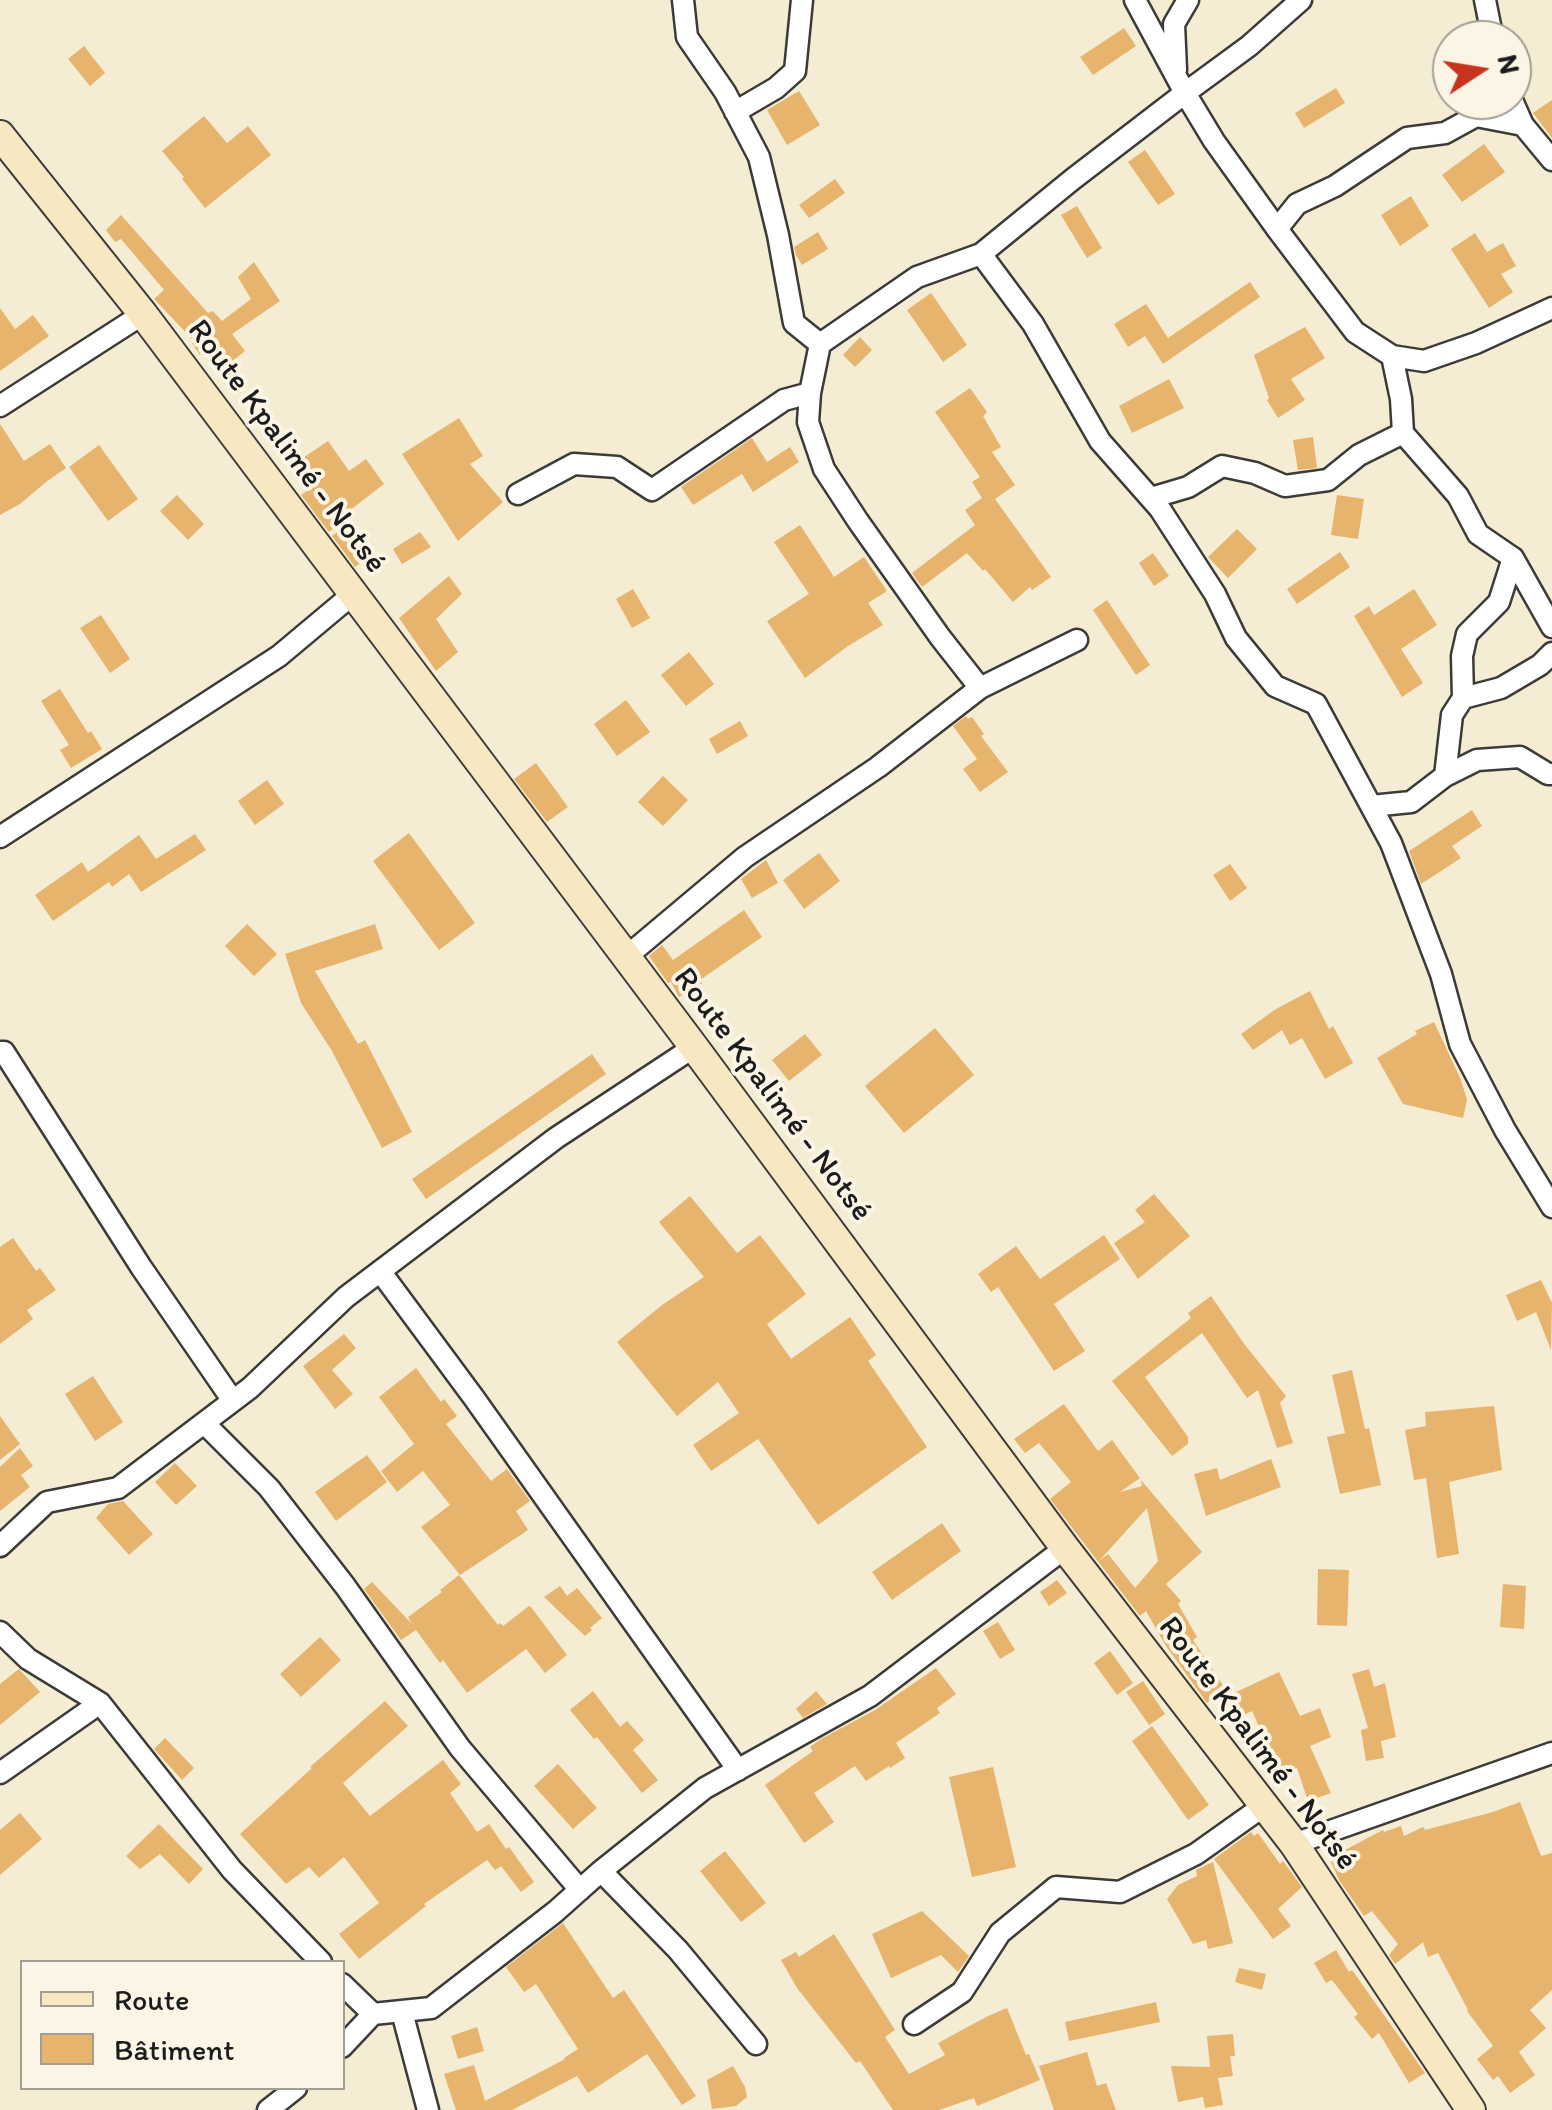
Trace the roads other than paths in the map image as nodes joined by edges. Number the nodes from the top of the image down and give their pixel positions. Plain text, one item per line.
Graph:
1 (683, 0) edge
2 (802, 0) edge
3 (1135, 0) edge
4 (1188, 0) edge
5 (1301, 0) edge
6 (1181, 85) junction
7 (735, 112) junction
8 (1462, 120) edge
9 (1510, 120) edge
10 (1522, 120) edge
11 (1524, 125) junction
12 (0, 135) edge
13 (1552, 160) edge
14 (1277, 230) junction
15 (980, 254) junction
16 (1552, 308) edge
17 (143, 314) junction
18 (820, 344) junction
19 (1392, 356) junction
20 (810, 394) junction
21 (0, 406) edge
22 (1403, 433) junction
23 (518, 494) dead end
24 (1150, 498) junction
25 (1513, 558) junction
26 (353, 594) junction
27 (1552, 627) edge
28 (1077, 640) dead end
29 (1552, 652) edge
30 (980, 688) junction
31 (1463, 698) junction
32 (1552, 774) edge
33 (1445, 776) junction
34 (1371, 806) junction
35 (0, 837) edge
36 (626, 957) junction
37 (694, 1047) junction
38 (0, 1052) edge
39 (1552, 1207) edge
40 (380, 1271) junction
41 (233, 1401) junction
42 (204, 1423) junction
43 (0, 1546) edge
44 (1064, 1548) junction
45 (0, 1632) edge
46 (100, 1703) junction
47 (1552, 1753) edge
48 (738, 1770) junction
49 (0, 1773) edge
50 (1264, 1805) junction
51 (1294, 1844) junction
52 (602, 1872) junction
53 (580, 1890) junction
54 (320, 1960) edge
55 (345, 1987) edge
56 (402, 2012) junction
57 (374, 2014) junction
58 (914, 2024) dead end
59 (345, 2044) edge
60 (756, 2044) dead end
61 (293, 2090) edge
62 (268, 2110) edge
63 (428, 2110) edge
64 (1470, 2110) edge

1 - 7 street
2 - 7 street
3 - 6 street
4 - 6 street
5 - 6 street
6 - 14 street
6 - 15 street
7 - 18 street
8 - 14 street
9 - 11 street
10 - 11 street
11 - 13 street
12 - 17 main road, Route Kpalimé - Notsé
14 - 19 street
15 - 18 street
15 - 24 street
16 - 19 street
17 - 21 street
17 - 26 main road, Route Kpalimé - Notsé
18 - 20 street
19 - 22 street
20 - 23 street
20 - 30 street
22 - 24 street
22 - 25 street
24 - 34 street
25 - 27 street
25 - 31 street
26 - 35 street
26 - 36 main road, Route Kpalimé - Notsé
28 - 30 street
29 - 31 street
30 - 36 street
31 - 33 street
32 - 33 street
33 - 34 street
34 - 39 street
36 - 37 main road, Route Kpalimé - Notsé
37 - 40 street
37 - 44 main road, Route Kpalimé - Notsé
38 - 41 street
40 - 41 street
40 - 48 street
41 - 42 street
42 - 43 street
42 - 53 street
44 - 48 street
44 - 50 main road, Route Kpalimé - Notsé
45 - 46 street
46 - 49 street
46 - 54 street
47 - 51 street
48 - 52 street
50 - 51 main road, Route Kpalimé - Notsé
50 - 58 street
51 - 64 main road, Route Kpalimé - Notsé
52 - 53 street
52 - 60 street
53 - 56 street
55 - 57 street
56 - 57 street
56 - 63 street
57 - 59 street
61 - 62 street

